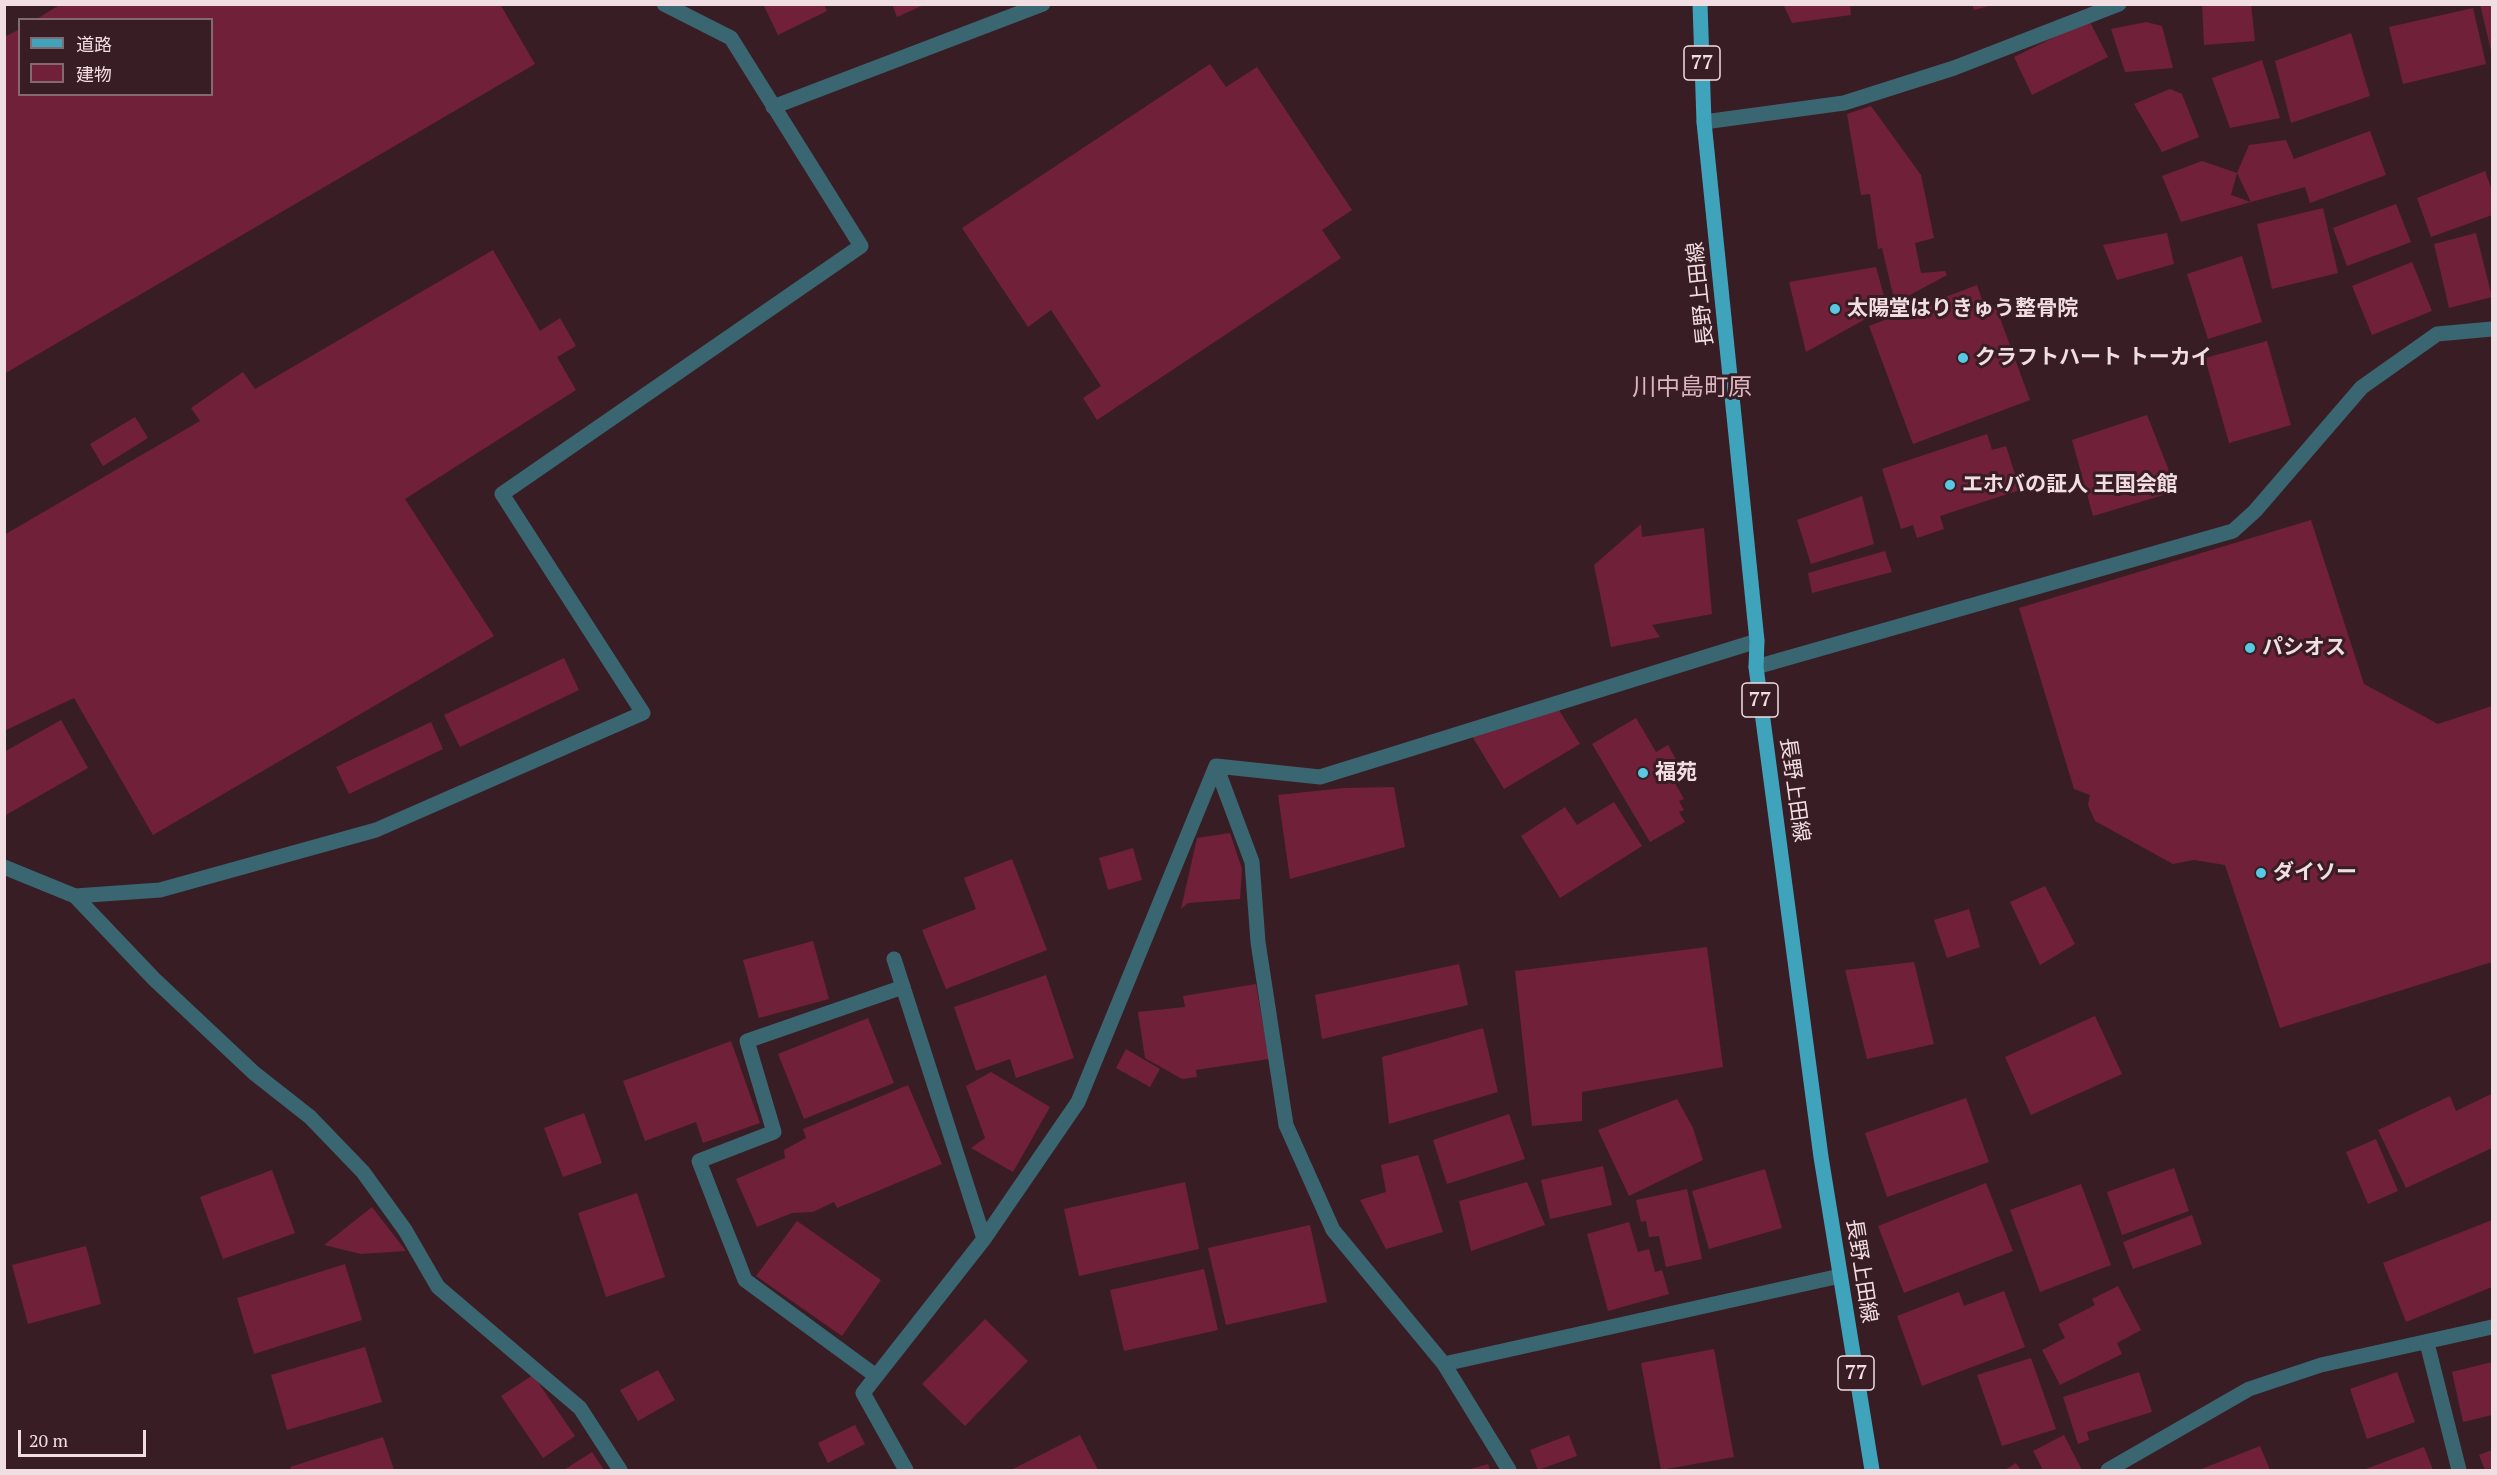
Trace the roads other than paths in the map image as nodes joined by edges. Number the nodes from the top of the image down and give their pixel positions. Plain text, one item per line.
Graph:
1 (664, 4) edge
2 (1043, 4) edge
3 (1700, 4) edge
4 (2119, 4) edge
5 (773, 107) junction
6 (1704, 122) junction
7 (2493, 329) edge
8 (1757, 641) junction
9 (1756, 667) junction
10 (1216, 766) junction
11 (4, 867) edge
12 (75, 896) junction
13 (894, 958) dead end
14 (903, 987) junction
15 (984, 1239) junction
16 (1840, 1276) junction
17 (2493, 1327) edge
18 (2427, 1342) junction
19 (1444, 1364) junction
20 (876, 1376) junction
21 (620, 1470) edge
22 (906, 1470) edge
23 (1509, 1470) edge
24 (1872, 1470) edge
25 (2108, 1470) edge
26 (2459, 1470) edge

1 - 5 street
2 - 5 street
3 - 6 main road, 長野上田線 / 77
4 - 6 street
5 - 12 street
6 - 8 main road, 長野上田線 / 77
7 - 9 street
8 - 9 main road, 長野上田線 / 77
8 - 10 street
9 - 16 main road, 長野上田線 / 77
10 - 15 street
10 - 19 street
11 - 12 street
12 - 21 street
13 - 14 street
14 - 15 street
14 - 20 street
15 - 20 street
16 - 19 street
16 - 24 main road, 長野上田線 / 77
17 - 18 street
18 - 25 street
18 - 26 street
19 - 23 street
20 - 22 street

